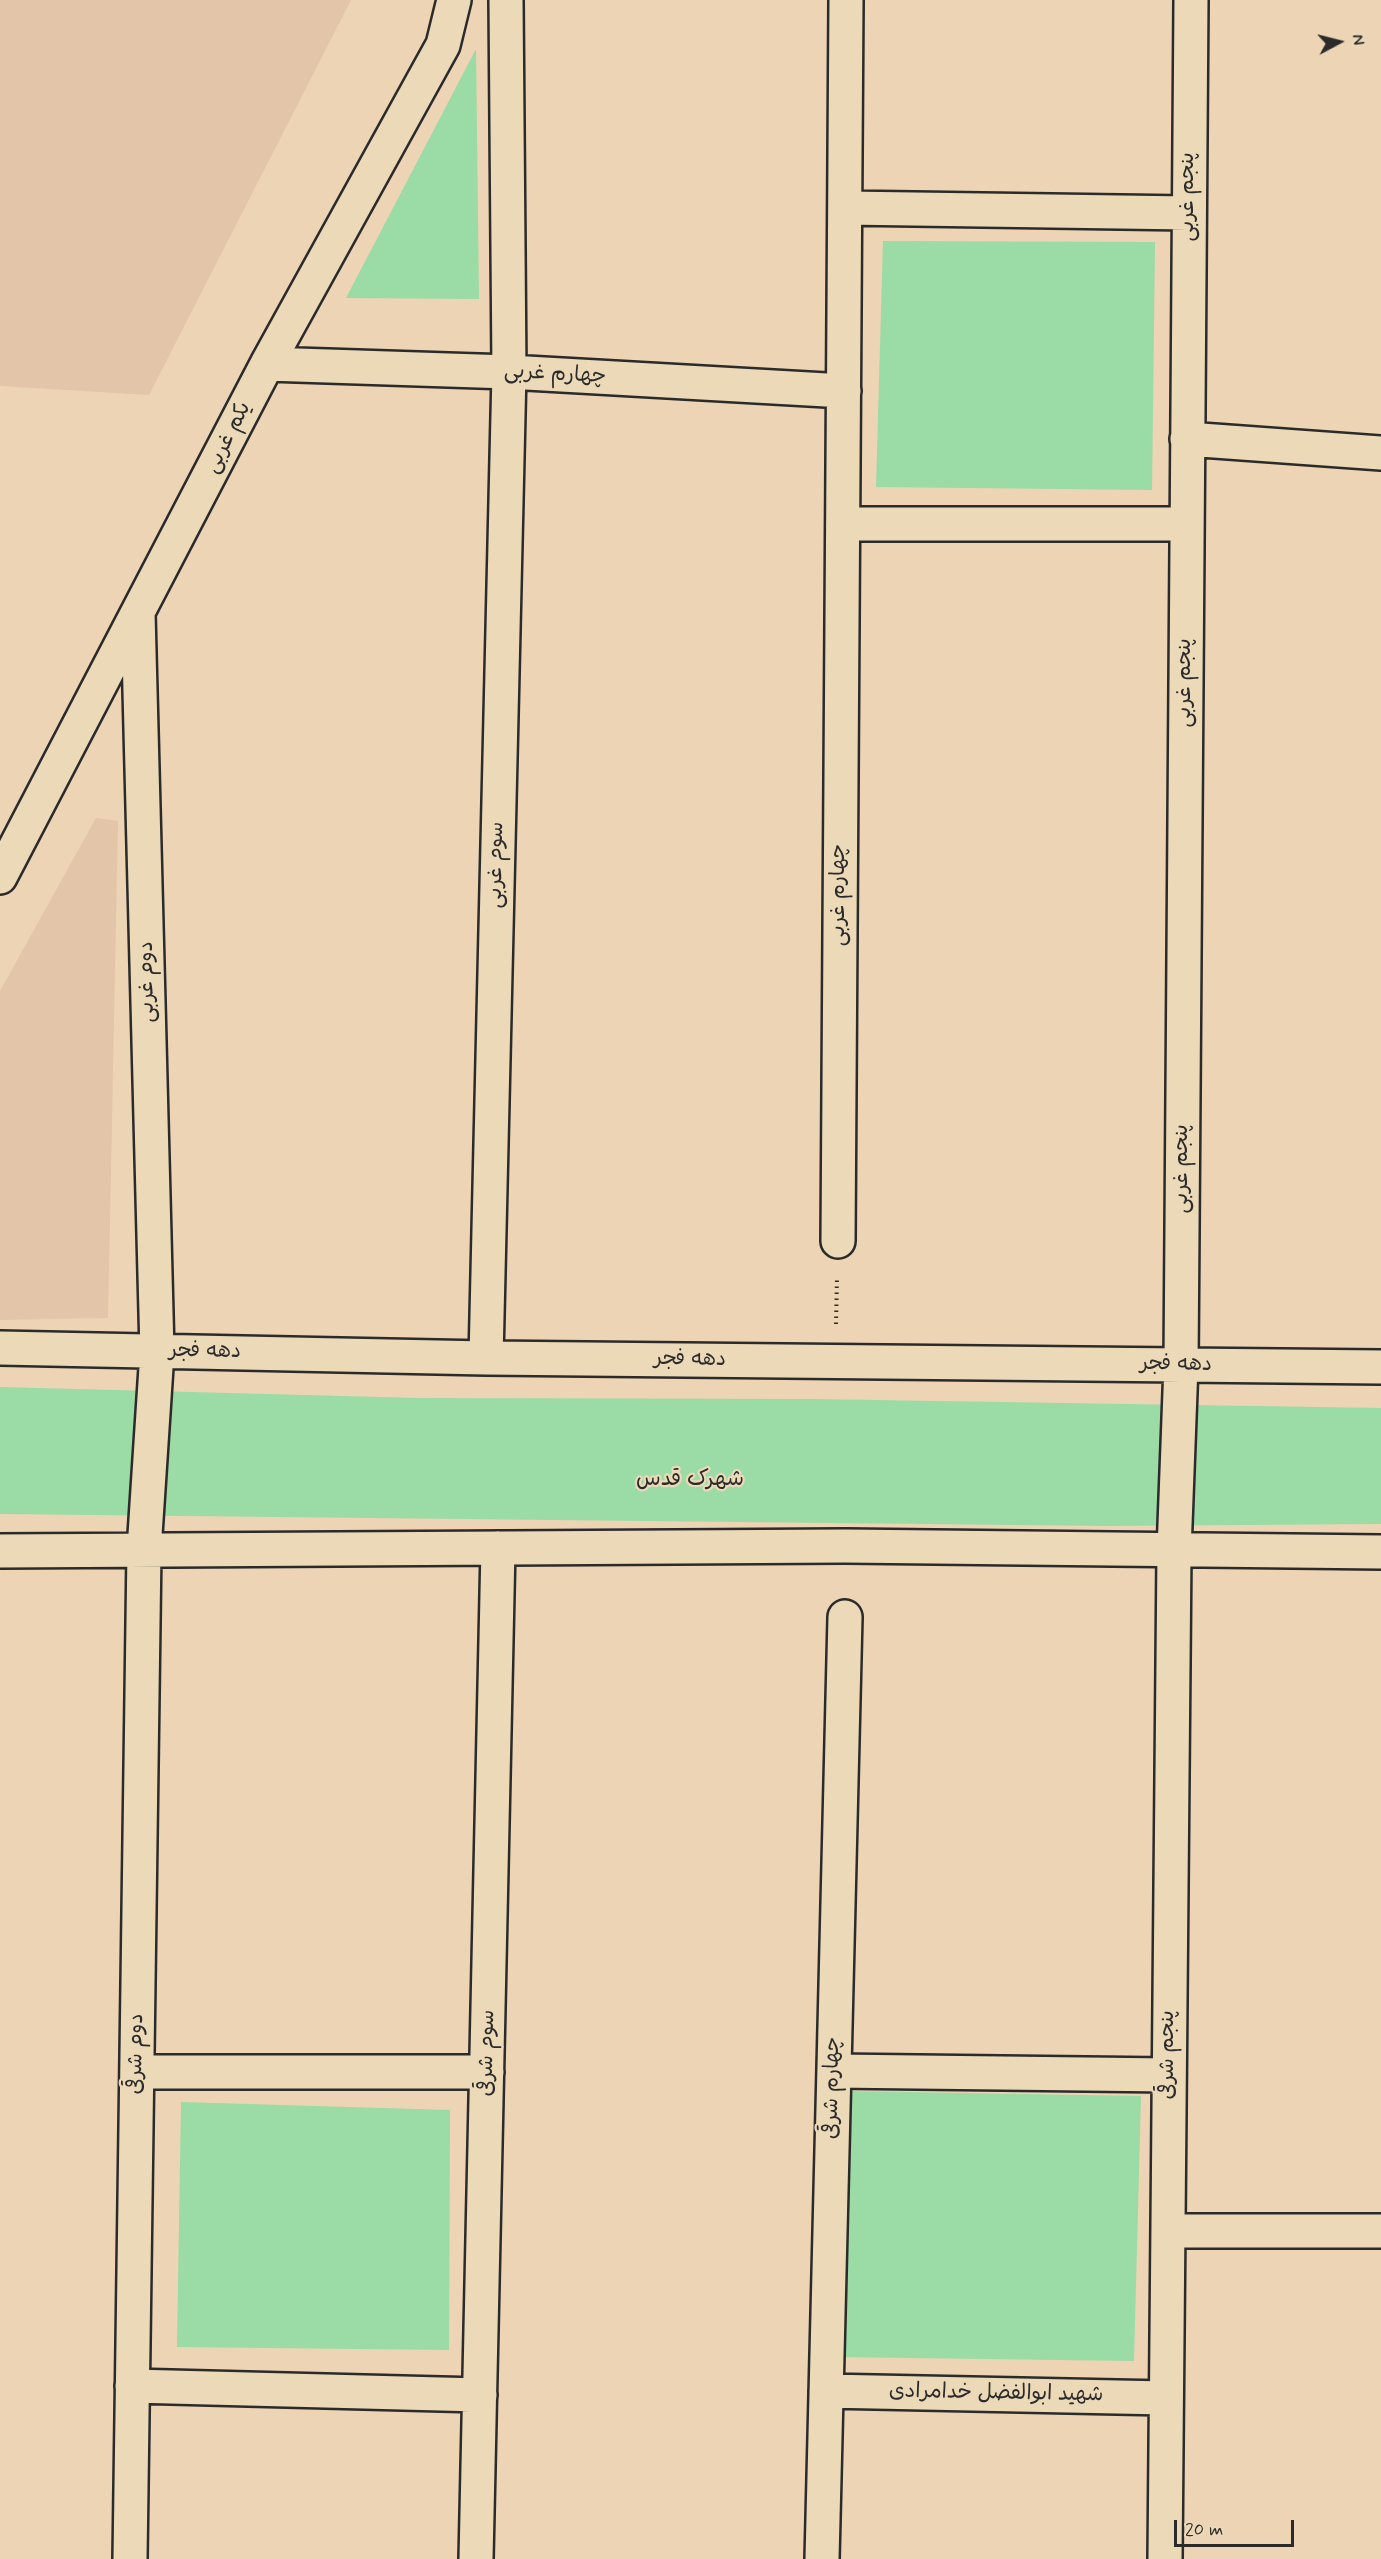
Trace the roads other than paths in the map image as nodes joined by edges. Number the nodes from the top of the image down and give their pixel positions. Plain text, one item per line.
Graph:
1 (454, 0) edge
2 (506, 0) edge
3 (846, 0) edge
4 (1191, 0) edge
5 (845, 208) junction
6 (1189, 213) junction
7 (267, 364) junction
8 (509, 372) junction
9 (844, 391) junction
10 (1188, 439) junction
11 (1381, 453) edge
12 (843, 524) junction
13 (1187, 524) junction
14 (138, 613) junction
15 (0, 877) edge
16 (838, 1241) road end
17 (0, 1348) edge
18 (157, 1352) junction
19 (486, 1358) junction
20 (1181, 1365) junction
21 (1381, 1367) edge
22 (498, 1548) junction
23 (144, 1550) junction
24 (0, 1551) edge
25 (1174, 1551) junction
26 (1381, 1552) edge
27 (845, 1617) dead end
28 (834, 2071) junction
29 (137, 2072) junction
30 (487, 2072) junction
31 (1169, 2075) junction
32 (1168, 2231) junction
33 (1381, 2231) edge
34 (132, 2386) junction
35 (826, 2391) junction
36 (480, 2395) junction
37 (1166, 2398) junction
38 (130, 2559) edge
39 (476, 2559) edge
40 (822, 2559) edge
41 (1165, 2559) edge

1 - 7 street, یکم غربی
2 - 8 street, سوم غربی
3 - 5 street, چهارم غربی
4 - 6 street, پنجم غربی
5 - 6 street
5 - 9 street, چهارم غربی
6 - 10 street, پنجم غربی
7 - 8 street, چهارم غربی
7 - 14 street, یکم غربی
8 - 9 street, چهارم غربی
8 - 19 street, سوم غربی
9 - 12 street, چهارم غربی
10 - 11 street
10 - 13 street, پنجم غربی
12 - 13 street
12 - 16 street, چهارم غربی
13 - 20 street, پنجم غربی
14 - 15 street, یکم غربی
14 - 18 street, دوم غربی
17 - 18 street, دهه فجر
18 - 19 street, دهه فجر
18 - 23 street, دوم غربی
19 - 20 street, دهه فجر
20 - 21 street, دهه فجر
20 - 25 street, پنجم غربی
22 - 23 street
22 - 25 street
22 - 30 street, سوم شرقی
23 - 24 street
23 - 29 street, دوم شرقی
25 - 26 street
25 - 31 street, پنجم شرقی
27 - 28 street, چهارم شرقی
28 - 31 street
28 - 35 street, چهارم شرقی
29 - 30 street
29 - 34 street, دوم شرقی
30 - 36 street, سوم شرقی
31 - 32 street, پنجم شرقی
32 - 33 street
32 - 37 street, پنجم شرقی
34 - 36 street
34 - 38 street, دوم شرقی
35 - 37 street, شهید ابوالفضل خدامرادی
35 - 40 street, چهارم شرقی
36 - 39 street, سوم شرقی
37 - 41 street, پنجم شرقی

